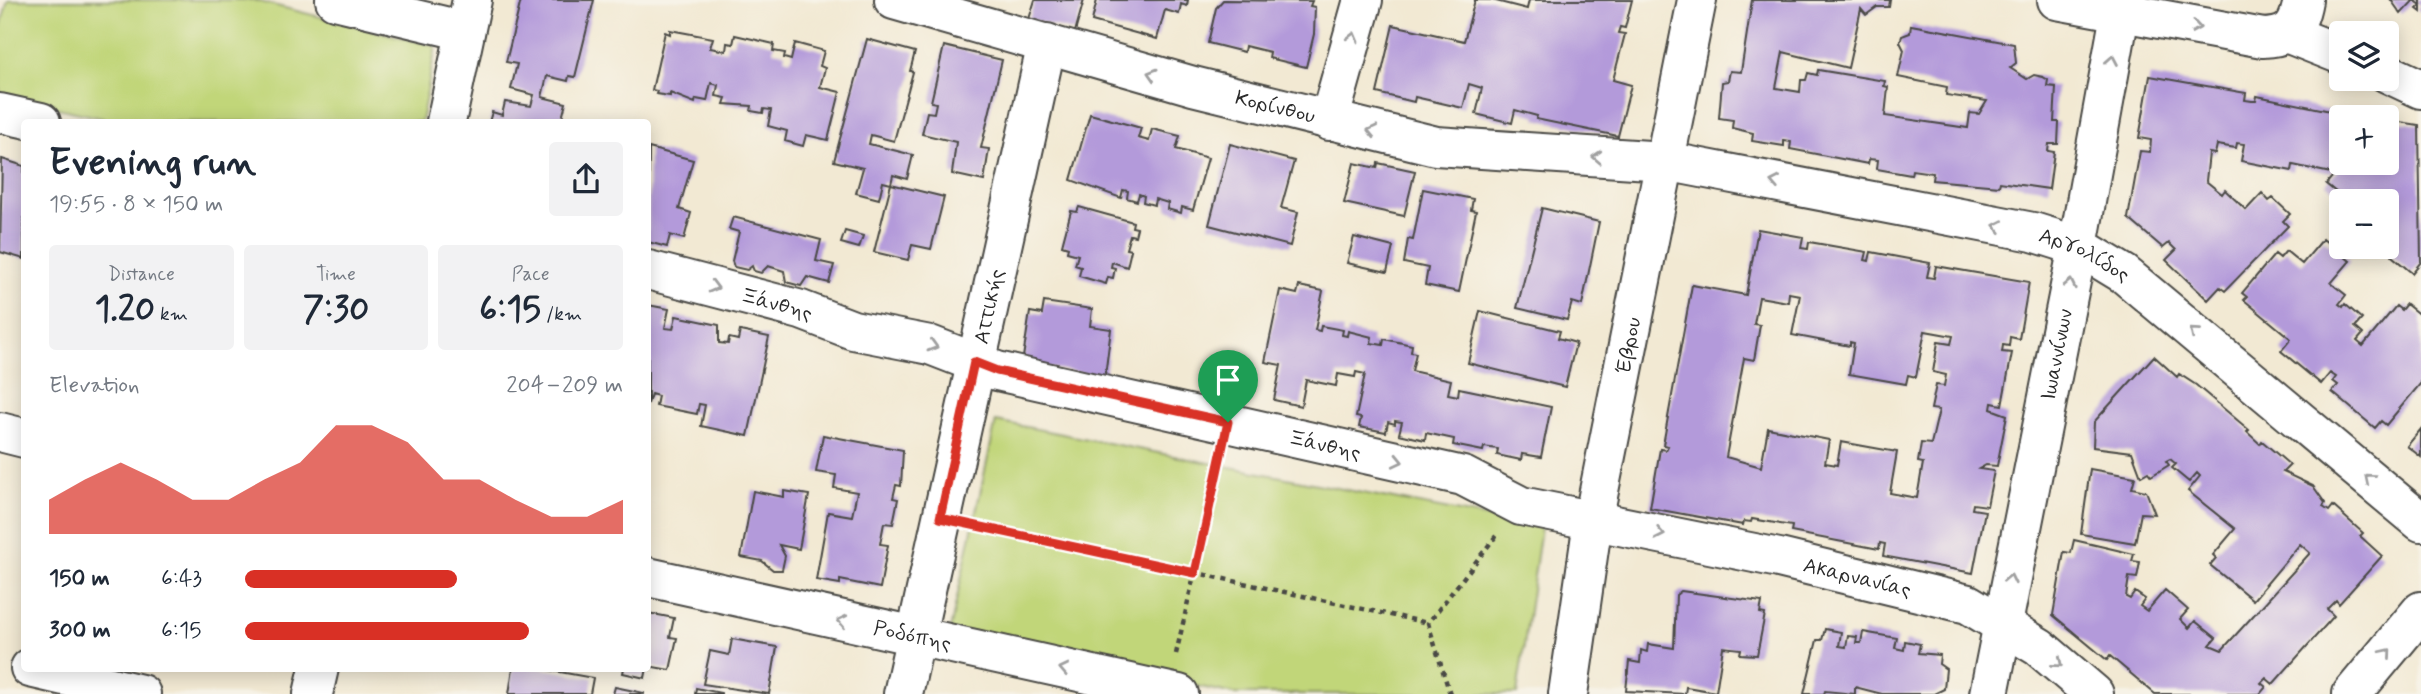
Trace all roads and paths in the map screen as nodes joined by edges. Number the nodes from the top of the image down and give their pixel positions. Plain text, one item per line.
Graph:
1 (335, 0) edge
2 (894, 0) edge
3 (1363, 0) edge
4 (1697, 0) edge
5 (2057, 0) edge
6 (2120, 14) junction
7 (468, 16) edge
8 (2296, 17) edge
9 (1047, 43) junction
10 (2329, 44) edge
11 (2399, 79) edge
12 (2421, 89) edge
13 (0, 113) edge
14 (27, 119) edge
15 (447, 119) edge
16 (1329, 121) junction
17 (1665, 161) junction
18 (2078, 246) junction
19 (651, 271) edge
20 (974, 362) junction
21 (1228, 422) junction
22 (0, 432) edge
23 (21, 437) edge
24 (1521, 506) junction
25 (940, 518) junction
26 (1593, 521) junction
27 (2421, 522) edge
28 (1195, 573) junction
29 (651, 578) edge
30 (2421, 611) edge
31 (1428, 623) junction
32 (2000, 623) junction
33 (915, 637) junction
34 (0, 662) edge
35 (21, 667) edge
36 (45, 672) edge
37 (318, 672) edge
38 (1173, 693) edge
39 (141, 694) edge
40 (313, 694) edge
41 (903, 694) edge
42 (1450, 694) edge
43 (1568, 694) edge
44 (1989, 694) edge
45 (2094, 694) edge
46 (2353, 694) edge

1 - 7 street
2 - 9 street, Κορίνθου
16 -> 3 street
4 - 17 street, Έβρου
5 - 6 street
6 -> 8 street
18 -> 6 street, Ιωαννίνων
7 - 15 street
8 - 10 street
16 -> 9 street, Κορίνθου
9 - 20 street, Αττικής
11 - 12 street
13 - 14 street
17 -> 16 street, Κορίνθου
18 -> 17 street, Αργολίδος
17 - 26 street, Έβρου
27 -> 18 street, Αργολίδος
32 -> 18 street, Ιωαννίνων
19 -> 20 street, Ξάνθης
20 - 21 street, Ξάνθης
20 - 25 street, Αττικής
21 -> 24 street, Ξάνθης
21 - 28 path
22 - 23 street
24 - 26 street, Ξάνθης
24 - 31 path
25 - 28 path
25 - 33 street, Αττικής
26 -> 32 street, Ακαρνανίας
26 - 43 street, Έβρου
28 - 31 path
28 - 38 path
33 -> 29 street, Ροδόπης
46 -> 30 street
31 - 42 path
32 - 44 street, Ιωαννίνων
32 -> 45 street, Ακαρνανίας
38 -> 33 street, Ροδόπης
33 - 41 street, Αττικής
34 - 35 street
36 - 39 street
37 - 40 street

